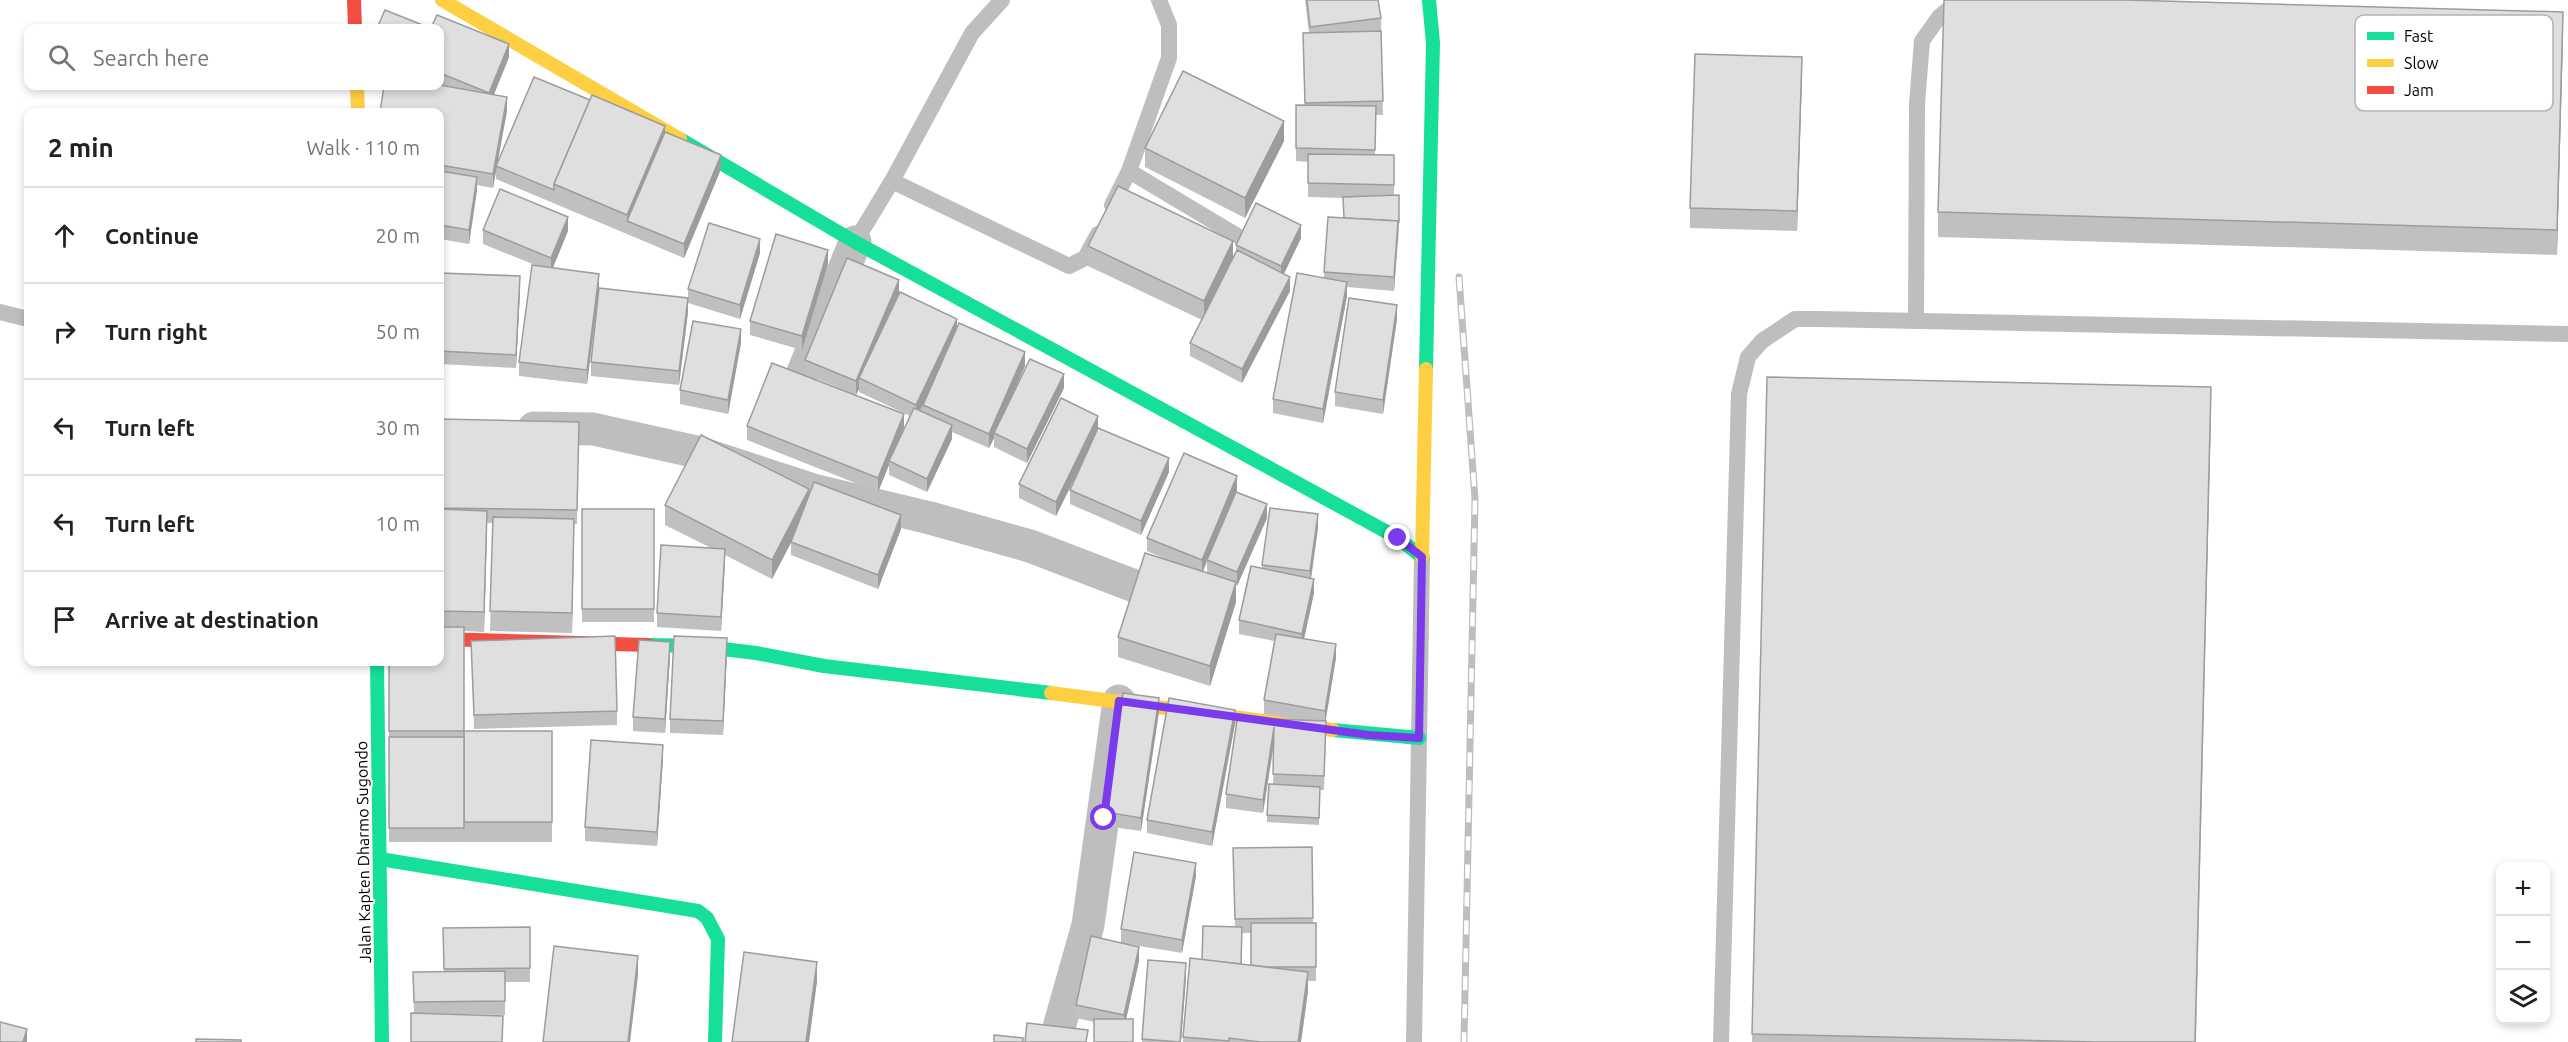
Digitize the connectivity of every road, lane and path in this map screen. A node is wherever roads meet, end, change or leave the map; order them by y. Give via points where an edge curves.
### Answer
1 (354, 0) edge
2 (442, 0) edge
3 (1002, 0) edge
4 (1159, 0) edge
5 (1429, 0) edge
6 (1960, 0) edge
7 (355, 24) edge
8 (357, 90) edge
9 (358, 108) edge
10 (1129, 171) junction
11 (892, 181) junction
12 (1241, 238) edge
13 (855, 242) junction
14 (0, 312) edge
15 (24, 318) edge
16 (1916, 321) junction
17 (2568, 334) edge
18 (798, 385) edge
19 (498, 428) edge
20 (1422, 557) junction
21 (1137, 587) edge
22 (444, 639) edge
23 (377, 666) edge
24 (1119, 701) junction
25 (1419, 738) junction
26 (380, 859) junction
27 (1056, 1038) edge
28 (382, 1042) edge
29 (715, 1042) edge
30 (1414, 1042) edge
31 (1721, 1042) edge

1 - 7 street
2 - 13 street
3 - 11 lane via 972,33
4 - 10 lane via 1169,25 1169,58
5 - 20 street via 1433,43
6 - 16 lane via 1939,17 1922,41 1917,104
8 - 9 street
10 - 11 lane via 1085,258 1069,266
10 - 12 lane
11 - 13 lane
13 - 18 street
13 - 20 street via 1398,538
14 - 15 lane
16 - 17 lane
16 - 31 lane via 1795,319 1762,340 1748,357 1739,394
19 - 21 street via 593,429 697,452 813,490 1030,546
20 - 25 lane
22 - 24 street via 698,646 824,666
23 - 26 street, Jalan Kapten Dharmo Sugondo
24 - 25 street via 1369,735
24 - 27 street via 1088,925
25 - 30 lane
26 - 28 street, Jalan Kapten Dharmo Sugondo
26 - 29 street via 698,911 707,918 718,939

